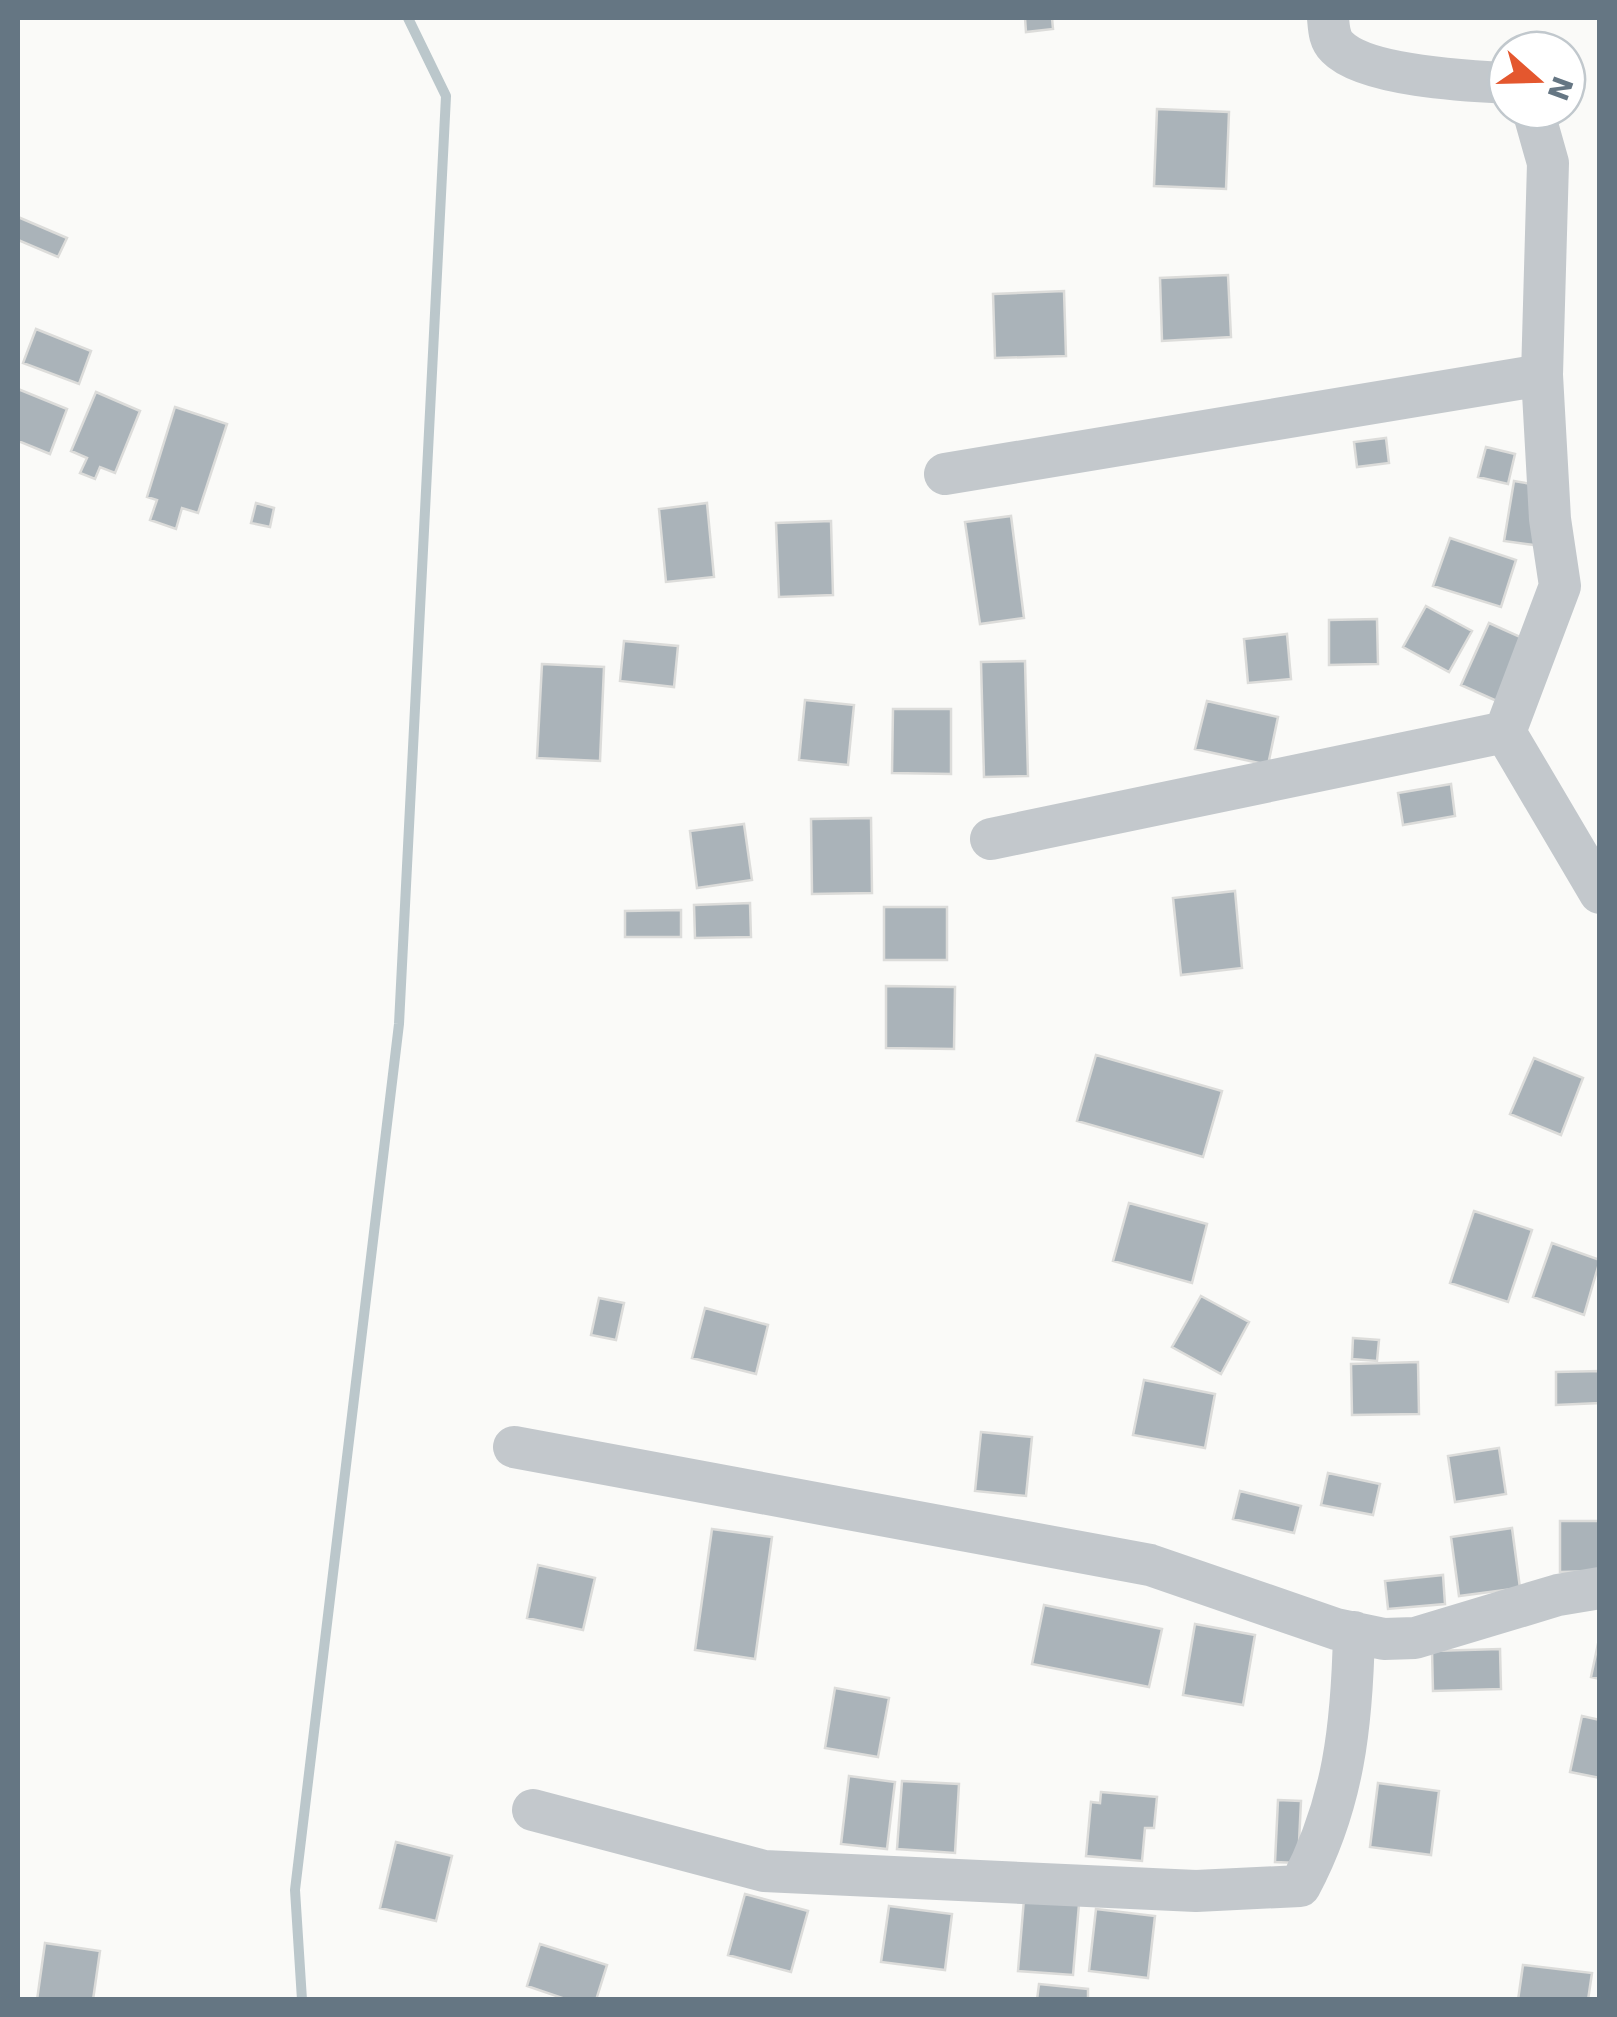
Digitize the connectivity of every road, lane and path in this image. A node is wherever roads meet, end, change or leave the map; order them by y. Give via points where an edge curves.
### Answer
1 (1328, 18) edge
2 (1487, 83) edge
3 (1539, 130) edge
4 (1542, 375) junction
5 (945, 474) dead end
6 (1505, 732) junction
7 (991, 839) dead end
8 (1600, 893) edge
9 (514, 1447) dead end
10 (1600, 1588) edge
11 (1354, 1632) junction
12 (534, 1810) dead end

1 - 2 street via 1330,38 1346,54 1424,78
3 - 4 street via 1548,163
4 - 5 street
4 - 6 street via 1560,586
6 - 7 street
6 - 8 street
9 - 11 street via 1150,1565
10 - 11 street via 1415,1638
11 - 12 street via 1352,1721 1327,1834 1300,1886 1196,1891 764,1871

